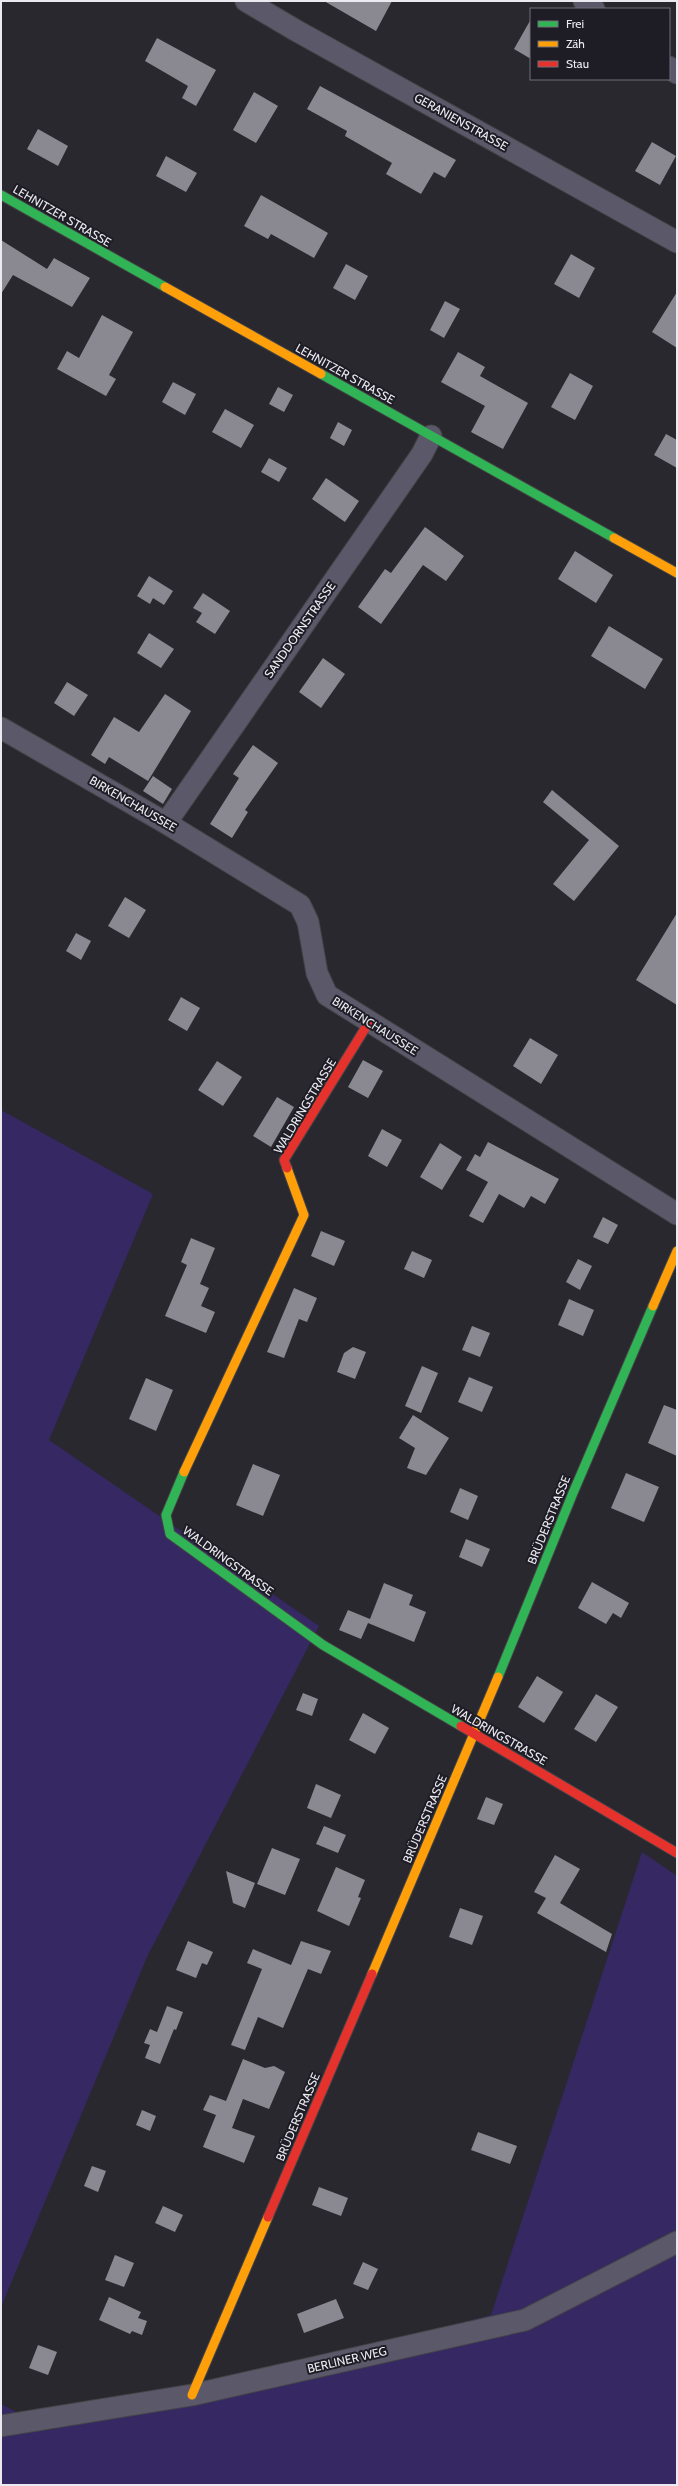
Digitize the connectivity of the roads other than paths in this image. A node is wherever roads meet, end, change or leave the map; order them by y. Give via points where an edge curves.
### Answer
1 (246, 1) edge
2 (584, 1) edge
3 (593, 8) edge
4 (1, 195) edge
5 (677, 242) edge
6 (431, 436) junction
7 (677, 573) edge
8 (1, 728) edge
9 (166, 823) junction
10 (369, 1022) junction
11 (677, 1214) edge
12 (677, 1251) edge
13 (474, 1735) junction
14 (677, 1853) edge
15 (677, 2242) edge
16 (192, 2395) junction
17 (1, 2426) edge

1 - 5 street, GERANIENSTRASSE via 297,32
2 - 3 street
4 - 6 street, LEHNITZER STRASSE
6 - 7 street, LEHNITZER STRASSE
6 - 9 street, SANDDORNSTRASSE via 422,454
8 - 9 street, BIRKENCHAUSSEE
9 - 10 street, BIRKENCHAUSSEE via 300,905 308,922 317,973 327,995
10 - 11 street, BIRKENCHAUSSEE
10 - 13 street, WALDRINGSTRASSE via 284,1160 304,1215 166,1515 170,1534 324,1645
12 - 13 street, BRÜDERSTRASSE via 573,1493
13 - 14 street, WALDRINGSTRASSE
13 - 16 street, BRÜDERSTRASSE
15 - 16 street, BERLINER WEG via 525,2320
16 - 17 street, BERLINER WEG

